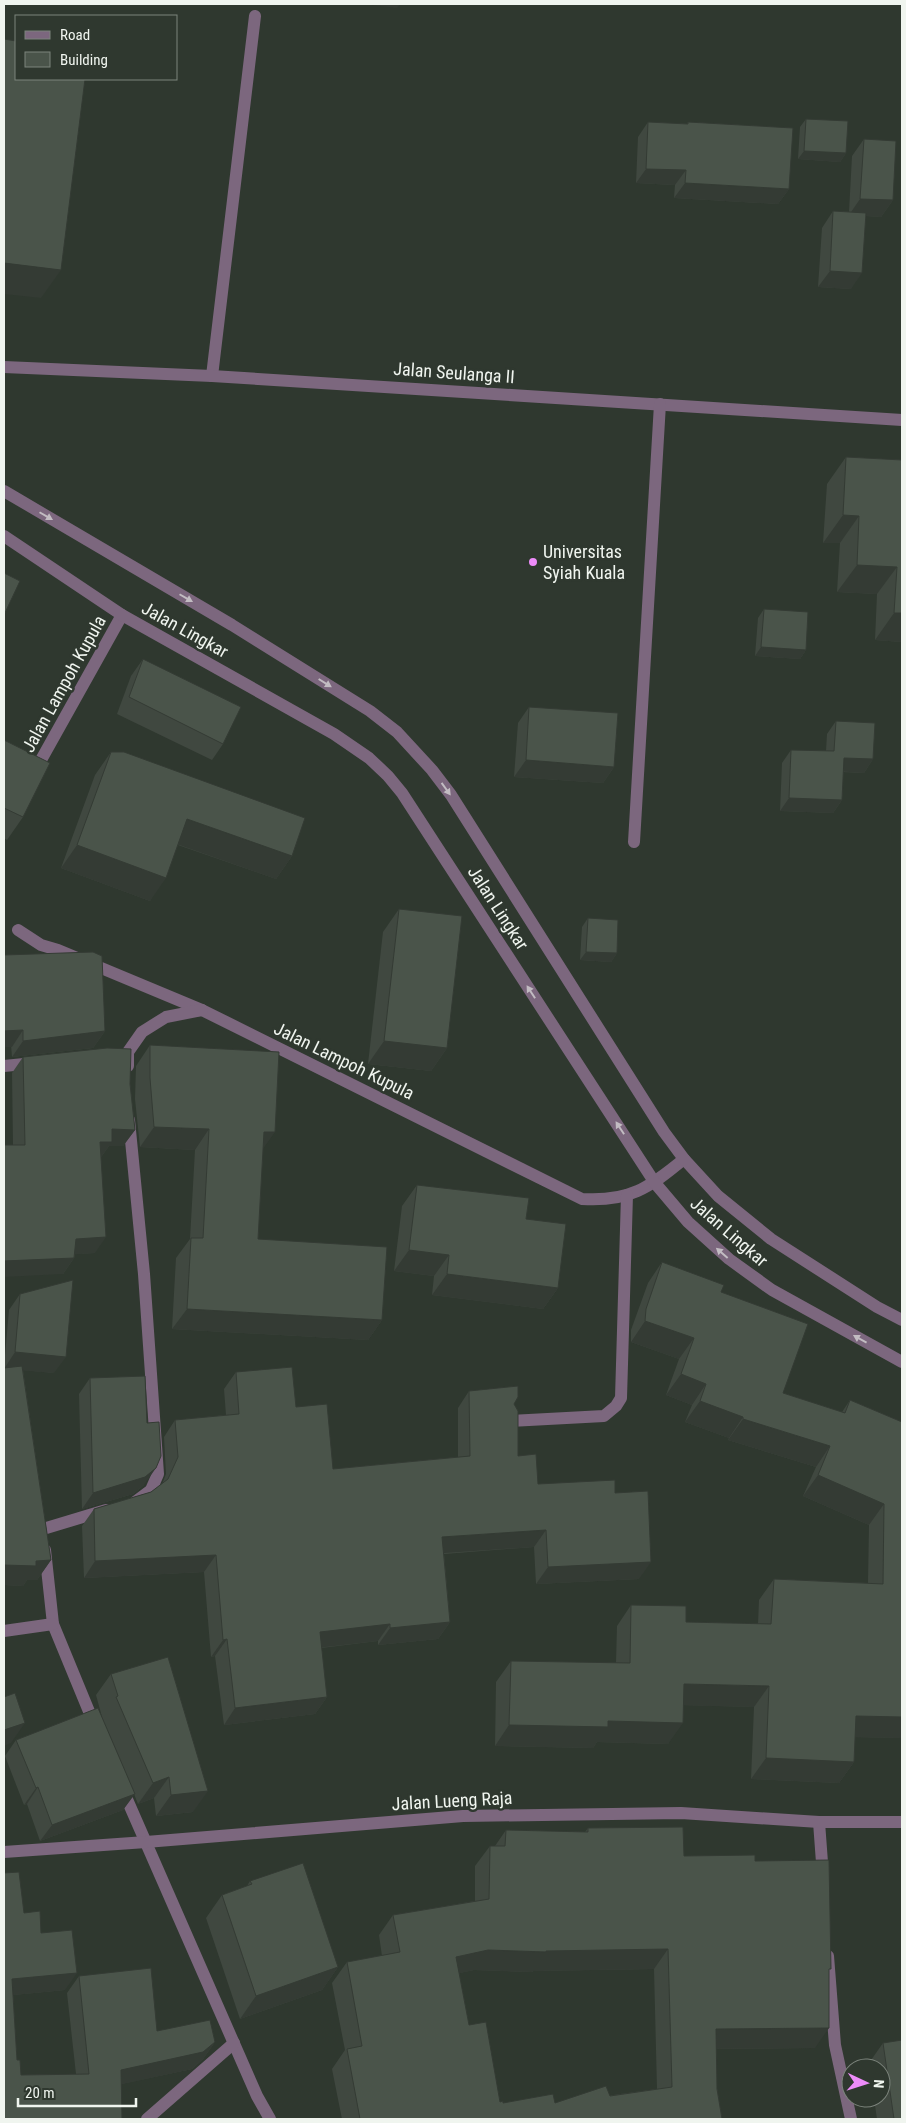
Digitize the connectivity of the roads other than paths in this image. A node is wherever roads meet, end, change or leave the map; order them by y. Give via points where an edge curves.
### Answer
1 (255, 16) dead end
2 (4, 367) edge
3 (212, 376) junction
4 (660, 404) junction
5 (902, 420) edge
6 (4, 491) edge
7 (4, 536) edge
8 (122, 615) junction
9 (36, 769) edge
10 (634, 842) dead end
11 (18, 930) dead end
12 (202, 1010) junction
13 (42, 1062) edge
14 (4, 1066) edge
15 (128, 1080) edge
16 (128, 1109) edge
17 (684, 1159) junction
18 (655, 1183) junction
19 (627, 1195) junction
20 (902, 1320) edge
21 (902, 1362) edge
22 (510, 1421) edge
23 (53, 1624) junction
24 (4, 1632) edge
25 (101, 1740) edge
26 (116, 1774) edge
27 (819, 1822) junction
28 (902, 1822) edge
29 (146, 1842) junction
30 (4, 1852) edge
31 (824, 1890) edge
32 (828, 1948) edge
33 (234, 2043) junction
34 (147, 2119) edge
35 (270, 2119) edge
36 (851, 2119) edge

1 - 3 street
2 - 3 street, Jalan Seulanga II
3 - 4 street, Jalan Seulanga II
4 - 5 street, Jalan Seulanga II
4 - 10 street
6 -> 17 street via 232,625 370,711 397,732 450,795
7 - 8 street, Jalan Lingkar
8 - 9 street, Jalan Lampoh Kupula
18 -> 8 street, Jalan Lingkar via 440,849 388,776 369,758 334,734
11 - 12 street, Jalan Lampoh Kupula via 41,945
12 - 15 street via 166,1017 142,1032 123,1052
12 - 19 street, Jalan Lampoh Kupula via 582,1199 604,1200
13 - 14 street
16 - 23 street via 158,1474 151,1490 137,1502 42,1524
17 - 18 street, Jalan Lampoh Kupula
17 - 20 street via 718,1196 771,1239
18 - 19 street, Jalan Lampoh Kupula
21 -> 18 street, Jalan Lingkar via 772,1290 688,1222
19 - 22 street via 621,1398 604,1416
23 - 24 street
23 - 25 street
26 - 29 street
27 - 28 street, Jalan Lueng Raja
27 - 29 street, Jalan Lueng Raja via 681,1813 463,1816
27 - 31 street
29 - 30 street, Jalan Lueng Raja
29 - 33 street
32 - 36 street via 835,2045
33 - 34 street
33 - 35 street

